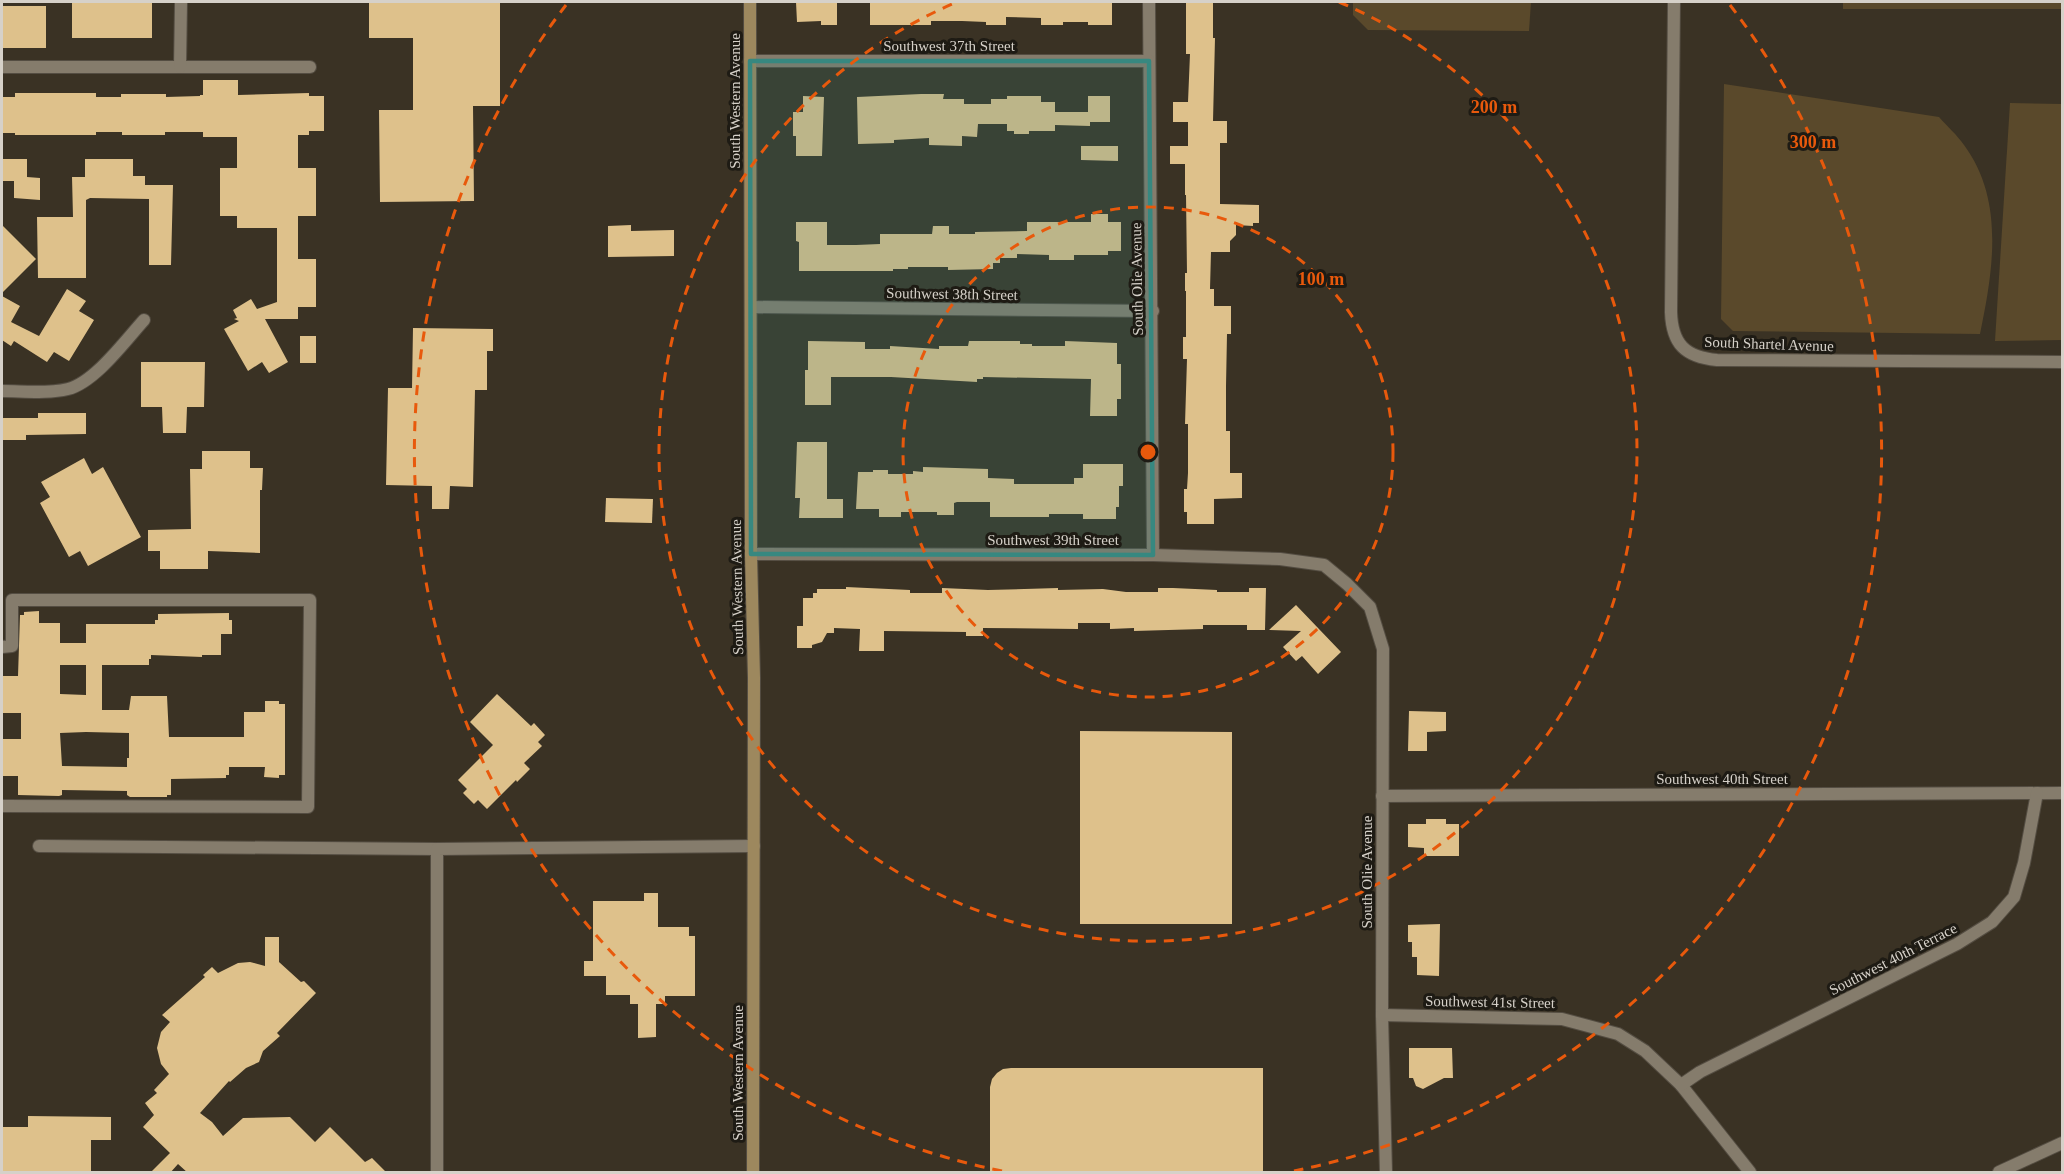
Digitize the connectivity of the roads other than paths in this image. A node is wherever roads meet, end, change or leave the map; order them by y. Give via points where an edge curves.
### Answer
1 (182, 2) edge
2 (750, 2) edge
3 (1149, 2) edge
4 (1674, 2) edge
5 (1149, 61) junction
6 (750, 62) junction
7 (2, 67) edge
8 (180, 67) junction
9 (310, 67) dead end
10 (751, 307) junction
11 (1153, 311) junction
12 (144, 320) dead end
13 (2062, 362) edge
14 (2, 391) edge
15 (751, 554) junction
16 (1153, 555) junction
17 (1347, 584) joint
18 (2, 646) edge
19 (2037, 793) junction
20 (2062, 793) edge
21 (1382, 796) junction
22 (2, 806) edge
23 (39, 846) dead end
24 (754, 846) junction
25 (437, 849) junction
26 (1382, 1015) junction
27 (1681, 1085) junction
28 (2062, 1143) edge
29 (437, 1173) edge
30 (753, 1173) edge
31 (1386, 1173) edge
32 (1750, 1173) edge
33 (1999, 1173) edge

1 - 8 street
2 - 6 main road, South Western Avenue
3 - 5 street, South Olie Avenue
4 - 13 street, South Shartel Avenue via 1671,312 1680,345 1695,356 1717,360
5 - 6 street, Southwest 37th Street
5 - 11 street, South Olie Avenue
6 - 10 main road, South Western Avenue
7 - 8 street
8 - 9 street
10 - 11 street, Southwest 38th Street
10 - 15 main road, South Western Avenue
11 - 16 street, South Olie Avenue
12 - 14 street via 92,376 76,386 56,391
15 - 16 street, Southwest 39th Street
15 - 24 main road, South Western Avenue
16 - 17 street, Southwest 39th Street via 1280,559 1324,565
17 - 21 street, South Olie Avenue via 1370,606 1383,649
18 - 22 street via 12,646 12,600 310,600 308,807
19 - 20 street, Southwest 40th Street
19 - 21 street, Southwest 40th Street
19 - 27 street, Southwest 40th Terrace via 2014,897 1992,921 1957,944
21 - 26 street, South Olie Avenue
23 - 25 street
24 - 25 street
24 - 30 main road, South Western Avenue
25 - 29 street
26 - 27 street, Southwest 41st Street via 1562,1019 1618,1034 1645,1051
26 - 31 street, South Olie Avenue
27 - 32 street, Southwest 41st Street
28 - 33 street

